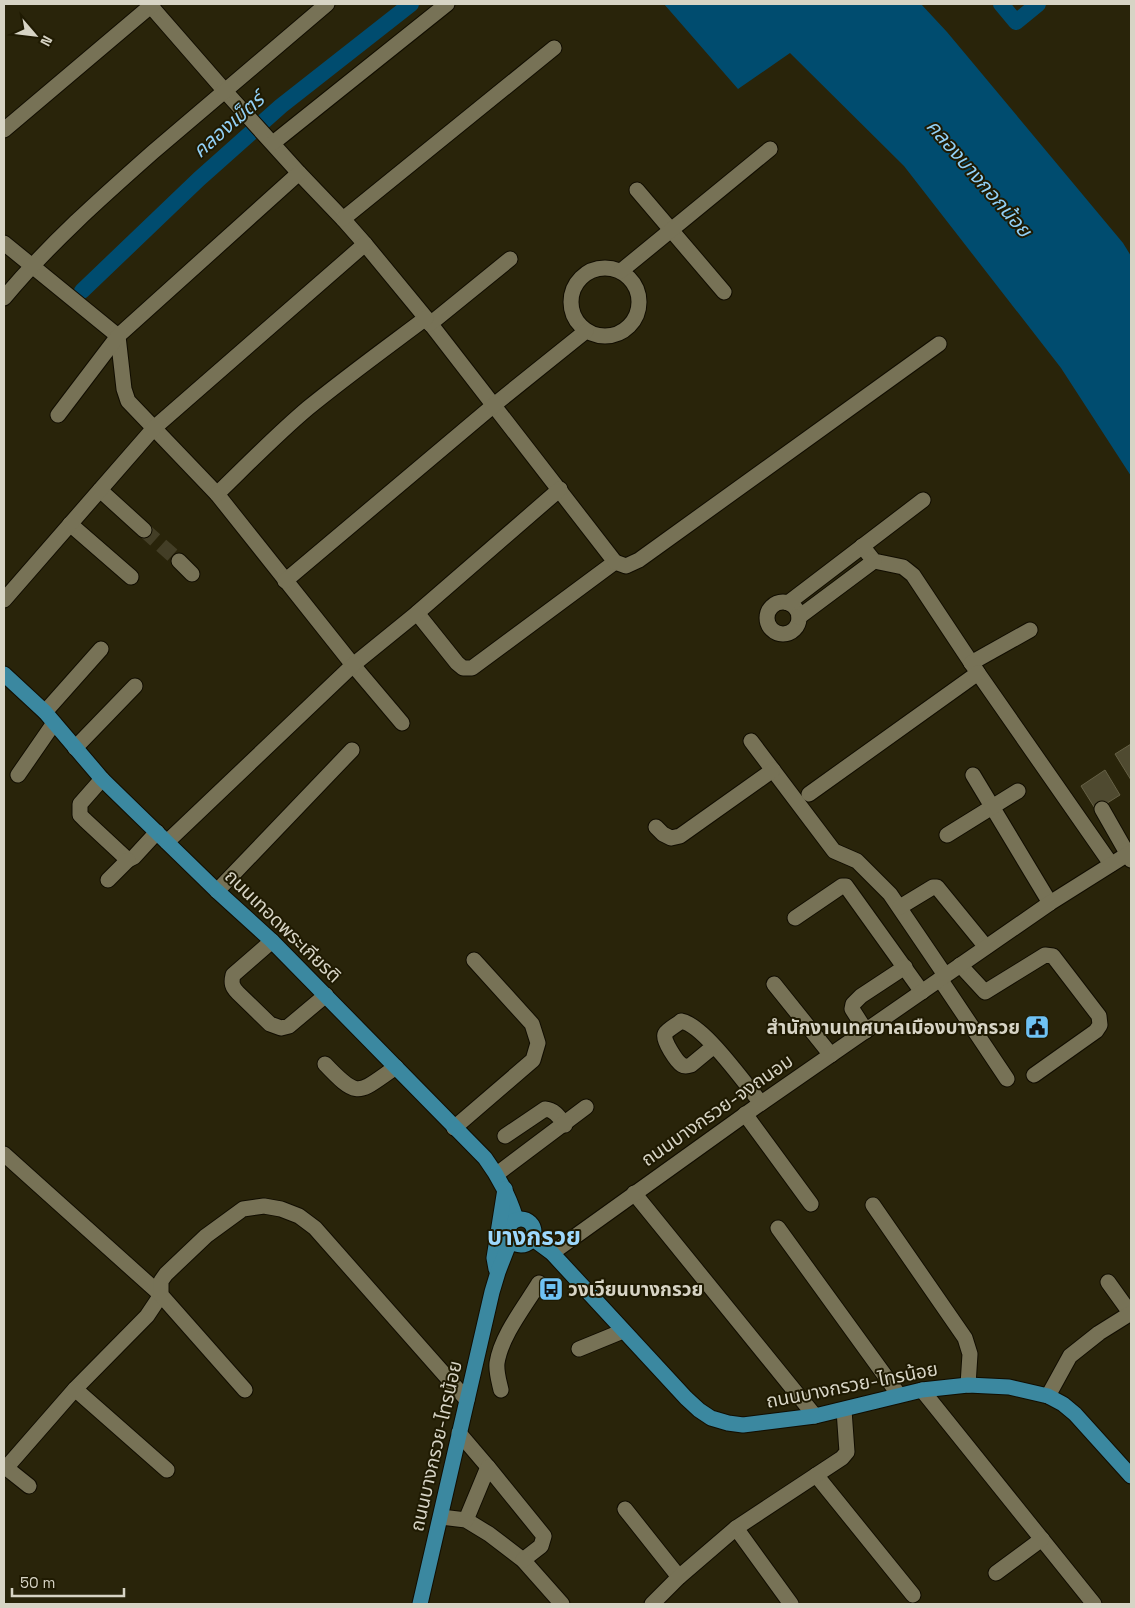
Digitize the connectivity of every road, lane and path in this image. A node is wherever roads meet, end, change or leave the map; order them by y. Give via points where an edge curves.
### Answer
1 (151, 4) edge
2 (327, 4) edge
3 (447, 4) edge
4 (554, 48) dead end
5 (224, 90) junction
6 (4, 130) edge
7 (273, 144) junction
8 (770, 149) dead end
9 (299, 173) junction
10 (637, 190) dead end
11 (343, 219) junction
12 (673, 230) junction
13 (4, 243) edge
14 (364, 244) junction
15 (510, 259) dead end
16 (30, 266) junction
17 (621, 271) junction
18 (724, 292) dead end
19 (4, 298) edge
20 (428, 321) junction
21 (586, 331) junction
22 (118, 336) junction
23 (939, 344) dead end
24 (494, 405) junction
25 (58, 415) dead end
26 (154, 428) junction
27 (560, 489) junction
28 (100, 490) junction
29 (217, 494) junction
30 (923, 500) dead end
31 (70, 524) junction
32 (144, 530) tunnel mouth
33 (862, 546) junction
34 (179, 561) tunnel mouth
35 (874, 561) junction
36 (615, 562) junction
37 (192, 574) dead end
38 (131, 577) dead end
39 (285, 581) junction
40 (4, 600) edge
41 (788, 603) junction
42 (417, 613) junction
43 (799, 617) junction
44 (1030, 630) dead end
45 (101, 649) dead end
46 (353, 665) junction
47 (975, 668) junction
48 (4, 674) edge
49 (134, 686) dead end
50 (49, 718) junction
51 (402, 723) dead end
52 (751, 741) dead end
53 (75, 748) junction
54 (352, 750) dead end
55 (773, 770) junction
56 (18, 775) dead end
57 (974, 775) dead end
58 (102, 779) junction
59 (1018, 791) dead end
60 (809, 794) dead end
61 (992, 806) junction
62 (1102, 809) dead end
63 (656, 827) dead end
64 (948, 835) dead end
65 (162, 837) junction
66 (1130, 855) edge
67 (128, 860) junction
68 (1111, 864) junction
69 (108, 880) dead end
70 (217, 891) junction
71 (1050, 903) junction
72 (900, 907) junction
73 (795, 918) dead end
74 (272, 941) junction
75 (986, 947) junction
76 (474, 960) dead end
77 (960, 965) junction
78 (905, 967) junction
79 (943, 977) junction
80 (774, 984) dead end
81 (922, 992) junction
82 (326, 995) junction
83 (866, 1031) junction
84 (714, 1046) dead end
85 (830, 1055) junction
86 (325, 1064) dead end
87 (396, 1067) junction
88 (1034, 1075) dead end
89 (1007, 1079) dead end
90 (761, 1103) junction
91 (586, 1107) dead end
92 (745, 1114) junction
93 (565, 1125) junction
94 (454, 1128) junction
95 (505, 1136) dead end
96 (4, 1154) edge
97 (497, 1174) junction
98 (505, 1189) junction
99 (634, 1194) junction
100 (811, 1204) dead end
101 (873, 1205) dead end
102 (516, 1219) junction
103 (778, 1228) dead end
104 (533, 1239) junction
105 (510, 1241) junction
106 (552, 1252) junction
107 (497, 1276) junction
108 (1108, 1282) dead end
109 (539, 1283) dead end
110 (161, 1295) junction
111 (1131, 1313) edge
112 (623, 1331) junction
113 (579, 1349) dead end
114 (477, 1359) junction
115 (497, 1362) junction
116 (968, 1385) junction
117 (75, 1389) junction
118 (245, 1390) dead end
119 (501, 1390) dead end
120 (922, 1390) junction
121 (899, 1395) junction
122 (1048, 1396) junction
123 (467, 1400) junction
124 (844, 1410) junction
125 (815, 1416) junction
126 (459, 1433) junction
127 (5, 1467) edge
128 (488, 1467) junction
129 (167, 1470) dead end
130 (816, 1474) junction
131 (1131, 1476) edge
132 (29, 1486) dead end
133 (625, 1509) dead end
134 (440, 1516) junction
135 (466, 1520) junction
136 (736, 1528) junction
137 (1042, 1540) junction
138 (523, 1560) junction
139 (996, 1573) dead end
140 (679, 1577) junction
141 (913, 1595) dead end
142 (420, 1604) edge
143 (562, 1604) edge
144 (652, 1604) edge
145 (792, 1604) edge
146 (1094, 1604) edge

1 - 5 street
1 - 6 street
2 - 5 street
3 - 7 street
4 - 11 street
5 - 7 street
5 - 16 street
7 - 9 street
8 - 12 street
9 - 11 street
9 - 22 street
10 - 12 street
11 - 14 street
12 - 17 street
12 - 18 street
13 - 16 street
14 - 20 street
14 - 26 street
15 - 20 street
16 - 19 street
16 - 22 street
17 - 21 street via 600,267 582,276 571,294 573,315
17 - 21 street via 634,284 640,301 635,319 621,332 604,336
20 - 24 street
20 - 29 street via 359,368 308,409
21 - 24 street
22 - 25 street
22 - 26 street via 128,401
23 - 36 street via 639,560 626,566
24 - 27 street
24 - 39 street
26 - 28 street
26 - 29 street
27 - 36 street
27 - 42 street
28 - 31 street
28 - 32 street
29 - 39 street
30 - 33 street
31 - 38 street
31 - 40 street
33 - 35 street
33 - 41 street
34 - 37 street
35 - 43 street
35 - 47 street via 903,567 913,575
36 - 42 street via 472,668 463,668
39 - 46 street
41 - 43 street via 796,608
41 - 43 street via 779,602 771,606 767,623 773,631 781,634 790,632 797,626
42 - 46 street
44 - 47 street
45 - 50 street
46 - 51 street
46 - 65 street
47 - 60 street
47 - 68 street
48 - 50 main road, ถนนเทอดพระเกียรติ
49 - 53 street
50 - 53 main road, ถนนเทอดพระเกียรติ
50 - 56 street
52 - 55 street
53 - 58 main road, ถนนเทอดพระเกียรติ
54 - 70 street
55 - 63 street via 680,836 671,838
55 - 72 street via 834,851 857,861
57 - 61 street
58 - 65 main road, ถนนเทอดพระเกียรติ
58 - 67 street via 80,804 80,815
59 - 61 street
61 - 64 street
61 - 71 street
62 - 66 street
65 - 67 street
65 - 70 main road, ถนนเทอดพระเกียรติ
66 - 68 street, ถนนบางกรวย-จงถนอม
67 - 69 street
68 - 71 street, ถนนบางกรวย-จงถนอม
70 - 74 main road, ถนนเทอดพระเกียรติ
71 - 75 street, ถนนบางกรวย-จงถนอม
72 - 75 street via 938,887
72 - 79 street
73 - 78 street via 846,886
74 - 82 main road, ถนนเทอดพระเกียรติ
74 - 82 street via 233,975 233,988 238,993 270,1024 281,1028 289,1026
75 - 77 street, ถนนบางกรวย-จงถนอม
76 - 94 street via 532,1024 538,1043 533,1060
77 - 79 street, ถนนบางกรวย-จงถนอม
77 - 88 street via 985,992 1045,955 1053,956 1100,1016 1096,1031
78 - 81 street
78 - 83 street via 853,1004 852,1009
79 - 81 street, ถนนบางกรวย-จงถนอม
79 - 89 street
80 - 85 street
81 - 83 street, ถนนบางกรวย-จงถนอม
82 - 87 main road, ถนนเทอดพระเกียรติ
83 - 85 street, ถนนบางกรวย-จงถนอม
84 - 90 street
85 - 90 street, ถนนบางกรวย-จงถนอม
86 - 87 street via 344,1084 360,1090
87 - 94 main road, ถนนเทอดพระเกียรติ
90 - 92 street, ถนนบางกรวย-จงถนอม
91 - 93 street
92 - 99 street, ถนนบางกรวย-จงถนอม
92 - 100 street
93 - 95 street via 556,1113 545,1109
93 - 97 street
94 - 97 main road, ถนนเทอดพระเกียรติ
96 - 110 street
97 - 98 main road, ถนนเทอดพระเกียรติ
98 - 102 main road, ถนนเทอดพระเกียรติ
98 - 107 main road via 494,1258
99 - 106 street, ถนนบางกรวย-จงถนอม
99 - 125 street
101 - 116 street via 965,1338 970,1354
102 - 104 main road via 527,1220 531,1224
102 - 105 main road via 509,1226
103 - 121 street
104 - 105 main road via 520,1246
104 - 106 main road, ถนนบางกรวย-ไทรน้อย
105 - 107 main road, ถนนบางกรวย-ไทรน้อย
106 - 107 main road via 529,1252 516,1257
106 - 112 main road, ถนนบางกรวย-ไทรน้อย
107 - 114 main road, ถนนบางกรวย-ไทรน้อย
108 - 111 street
109 - 115 street via 511,1328
110 - 117 street via 147,1316
110 - 118 street
110 - 123 street via 166,1274 206,1236 243,1209 281,1208 315,1228
111 - 122 street via 1070,1356
112 - 113 street
112 - 125 main road, ถนนบางกรวย-ไทรน้อย via 686,1398 711,1418 743,1425
114 - 115 street
114 - 123 main road, ถนนบางกรวย-ไทรน้อย
115 - 119 street
116 - 120 main road, ถนนบางกรวย-ไทรน้อย
116 - 122 main road, ถนนบางกรวย-ไทรน้อย via 1009,1387
117 - 127 street
117 - 129 street
120 - 121 main road, ถนนบางกรวย-ไทรน้อย
120 - 137 street
121 - 124 main road, ถนนบางกรวย-ไทรน้อย
122 - 131 main road, ถนนบางกรวย-ไทรน้อย via 1075,1414
123 - 126 main road, ถนนบางกรวย-ไทรน้อย
124 - 125 main road, ถนนบางกรวย-ไทรน้อย
124 - 130 street via 847,1452
126 - 128 street
126 - 134 main road, ถนนบางกรวย-ไทรน้อย
127 - 132 street
128 - 135 street
128 - 138 street via 544,1536 541,1546
130 - 136 street
130 - 141 street
133 - 140 street
134 - 135 street
134 - 142 main road, ถนนบางกรวย-ไทรน้อย
135 - 138 street
136 - 140 street
136 - 145 street
137 - 139 street
137 - 146 street
138 - 143 street
140 - 144 street

